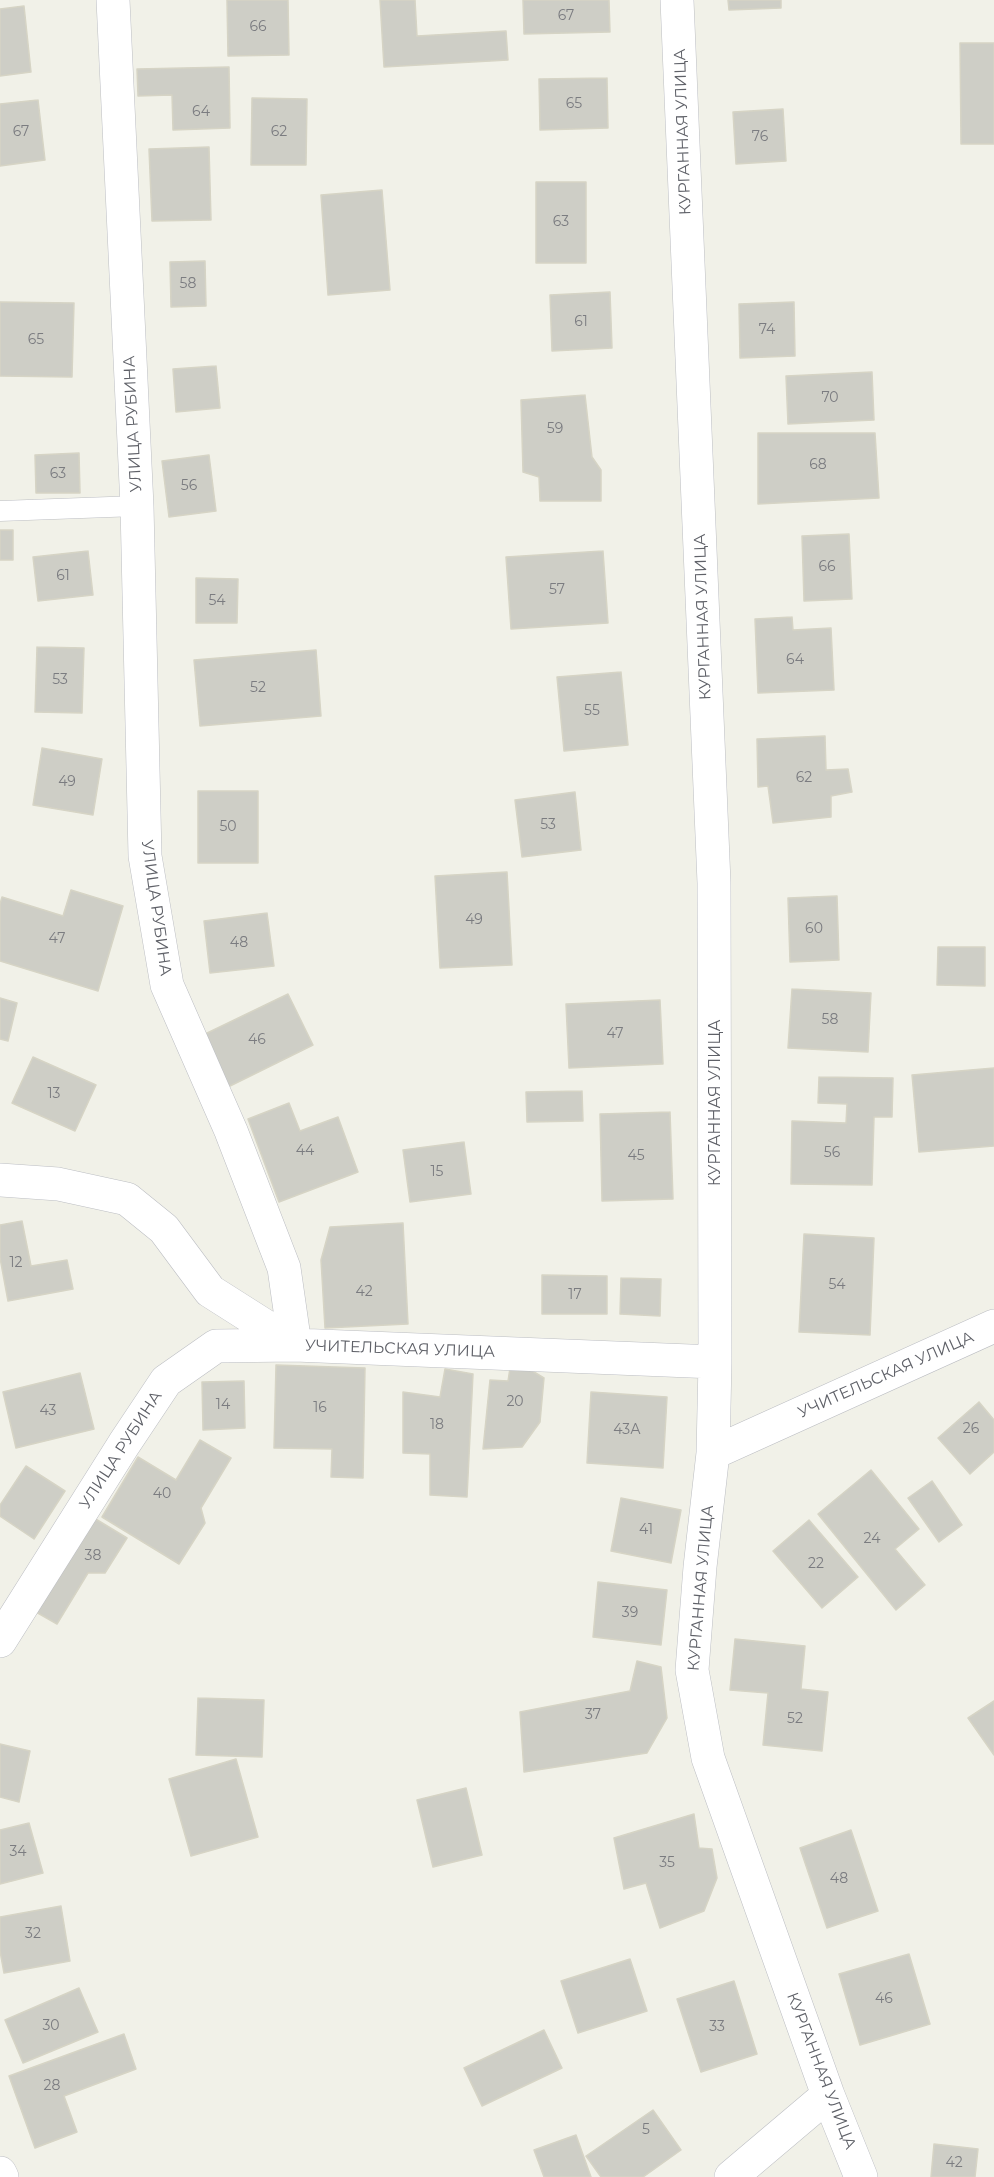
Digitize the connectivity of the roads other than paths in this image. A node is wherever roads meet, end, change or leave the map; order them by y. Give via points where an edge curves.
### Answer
1 (113, 0) edge
2 (677, 0) edge
3 (136, 506) junction
4 (0, 511) edge
5 (0, 1180) edge
6 (994, 1326) edge
7 (295, 1345) junction
8 (715, 1362) junction
9 (713, 1453) junction
10 (0, 1641) edge
11 (828, 2095) junction
12 (731, 2177) edge
13 (861, 2177) edge

1 - 3 street, УЛИЦА РУБИНА
2 - 8 street, КУРГАННАЯ УЛИЦА via 714,883
3 - 4 lane
3 - 7 street, УЛИЦА РУБИНА via 145,856 166,985 231,1131 284,1268
5 - 7 street, УЧИТЕЛЬСКАЯ УЛИЦА via 58,1184 127,1200 164,1229 210,1291
6 - 9 street, УЧИТЕЛЬСКАЯ УЛИЦА
7 - 8 street, УЧИТЕЛЬСКАЯ УЛИЦА
7 - 10 street, УЛИЦА РУБИНА via 216,1346 166,1381
8 - 9 street, КУРГАННАЯ УЛИЦА
9 - 11 street, КУРГАННАЯ УЛИЦА via 692,1670 708,1758
11 - 12 street
11 - 13 street, КУРГАННАЯ УЛИЦА

